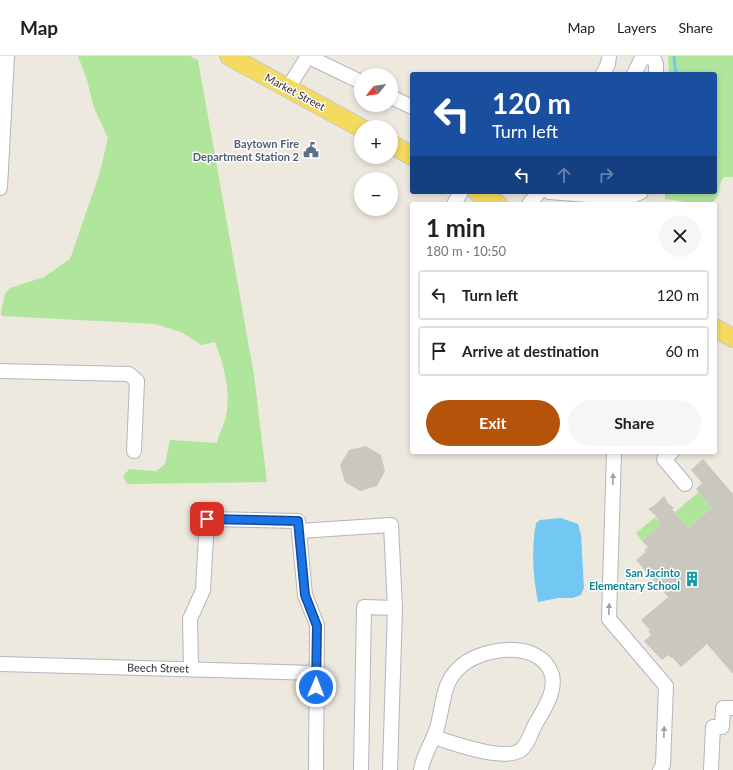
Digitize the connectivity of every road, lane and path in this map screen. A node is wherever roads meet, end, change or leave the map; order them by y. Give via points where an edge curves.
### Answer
1 (7, 56) edge
2 (229, 56) edge
3 (308, 56) edge
4 (609, 56) edge
5 (643, 56) edge
6 (604, 72) edge
7 (635, 72) edge
8 (656, 72) edge
9 (354, 79) edge
10 (288, 88) junction
11 (398, 100) edge
12 (410, 106) edge
13 (354, 124) edge
14 (398, 148) edge
15 (410, 155) edge
16 (0, 188) edge
17 (480, 194) edge
18 (537, 194) edge
19 (574, 194) edge
20 (636, 194) edge
21 (625, 198) edge
22 (494, 202) edge
23 (531, 202) edge
24 (717, 329) edge
25 (733, 338) edge
26 (0, 371) edge
27 (134, 451) dead end
28 (614, 454) edge
29 (670, 454) edge
30 (685, 484) dead end
31 (299, 531) junction
32 (395, 608) junction
33 (0, 664) edge
34 (191, 668) junction
35 (316, 673) junction
36 (733, 708) edge
37 (434, 738) junction
38 (316, 770) edge
39 (361, 770) edge
40 (390, 770) edge
41 (421, 770) edge
42 (660, 770) edge
43 (711, 770) edge

1 - 16 street
2 - 10 main road, Market Street
3 - 9 street
3 - 10 street
4 - 6 street
5 - 7 street
5 - 8 street via 654,59
10 - 13 main road, Market Street
11 - 12 street
14 - 15 main road
17 - 22 main road
18 - 23 street
19 - 21 street
20 - 21 street
24 - 25 main road
26 - 27 street via 129,374 137,381
42 -> 28 street via 663,765 666,686 609,618
29 - 30 street via 664,459
31 - 32 street via 391,525
31 - 34 street via 298,521 207,519 203,590 190,619
31 - 35 street via 305,595 317,626
32 - 39 street via 364,607
32 - 40 street
33 - 34 street, Beech Street
34 - 35 street, Beech Street
35 - 38 street
36 - 43 street via 723,708 722,727 713,727
37 - 37 street via 450,678 470,659 484,653 520,650 539,658 547,666 552,675 552,690 528,741 521,750 514,754 484,751
37 - 41 street

